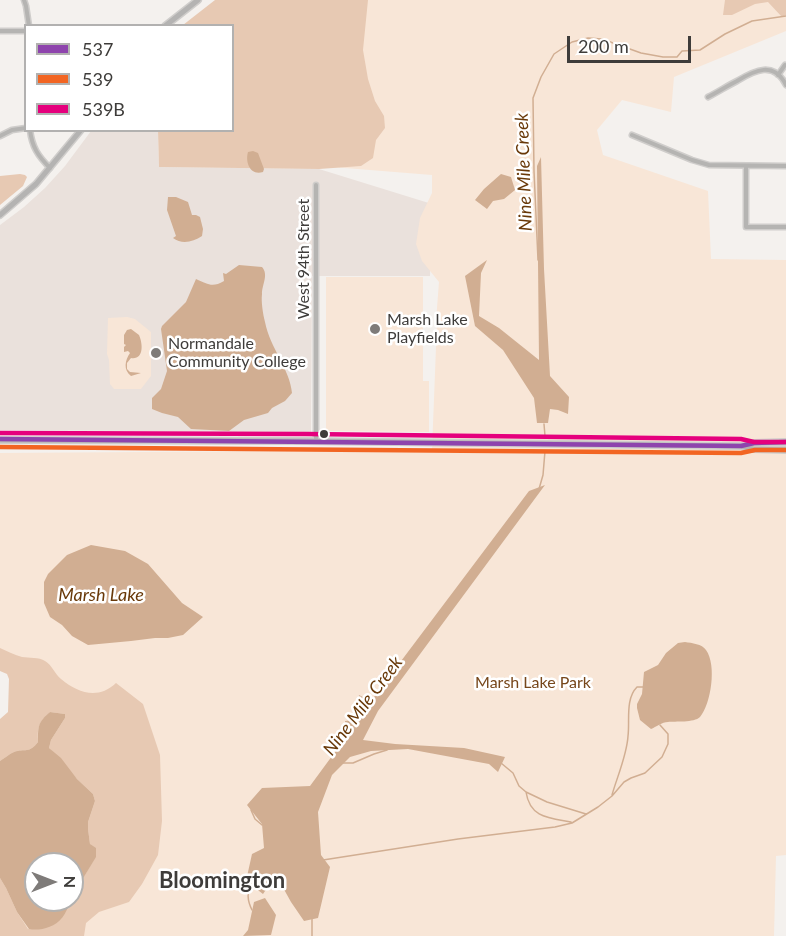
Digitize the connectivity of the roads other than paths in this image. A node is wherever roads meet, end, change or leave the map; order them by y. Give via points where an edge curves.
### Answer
1 (24, 0) edge
2 (198, 0) edge
3 (29, 24) edge
4 (168, 24) edge
5 (0, 31) edge
6 (24, 31) edge
7 (785, 65) edge
8 (778, 75) junction
9 (786, 86) edge
10 (708, 97) dead end
11 (24, 128) edge
12 (30, 132) edge
13 (79, 132) edge
14 (632, 135) dead end
15 (0, 136) edge
16 (746, 165) junction
17 (786, 166) edge
18 (51, 168) junction
19 (316, 185) dead end
20 (0, 216) edge
21 (786, 227) edge
22 (1, 439) edge
23 (316, 441) junction
24 (786, 442) edge
25 (741, 446) junction
26 (786, 450) edge

1 - 3 street
2 - 4 main road
5 - 6 street
7 - 8 street
8 - 9 street
8 - 10 street via 770,70 757,70
11 - 15 street
12 - 18 street via 34,148
13 - 18 main road
14 - 16 street via 700,163
16 - 17 street
16 - 21 street via 746,227
18 - 20 main road
19 - 23 street, West 94th Street
22 - 23 main road
23 - 25 main road
24 - 25 main road
25 - 26 main road

